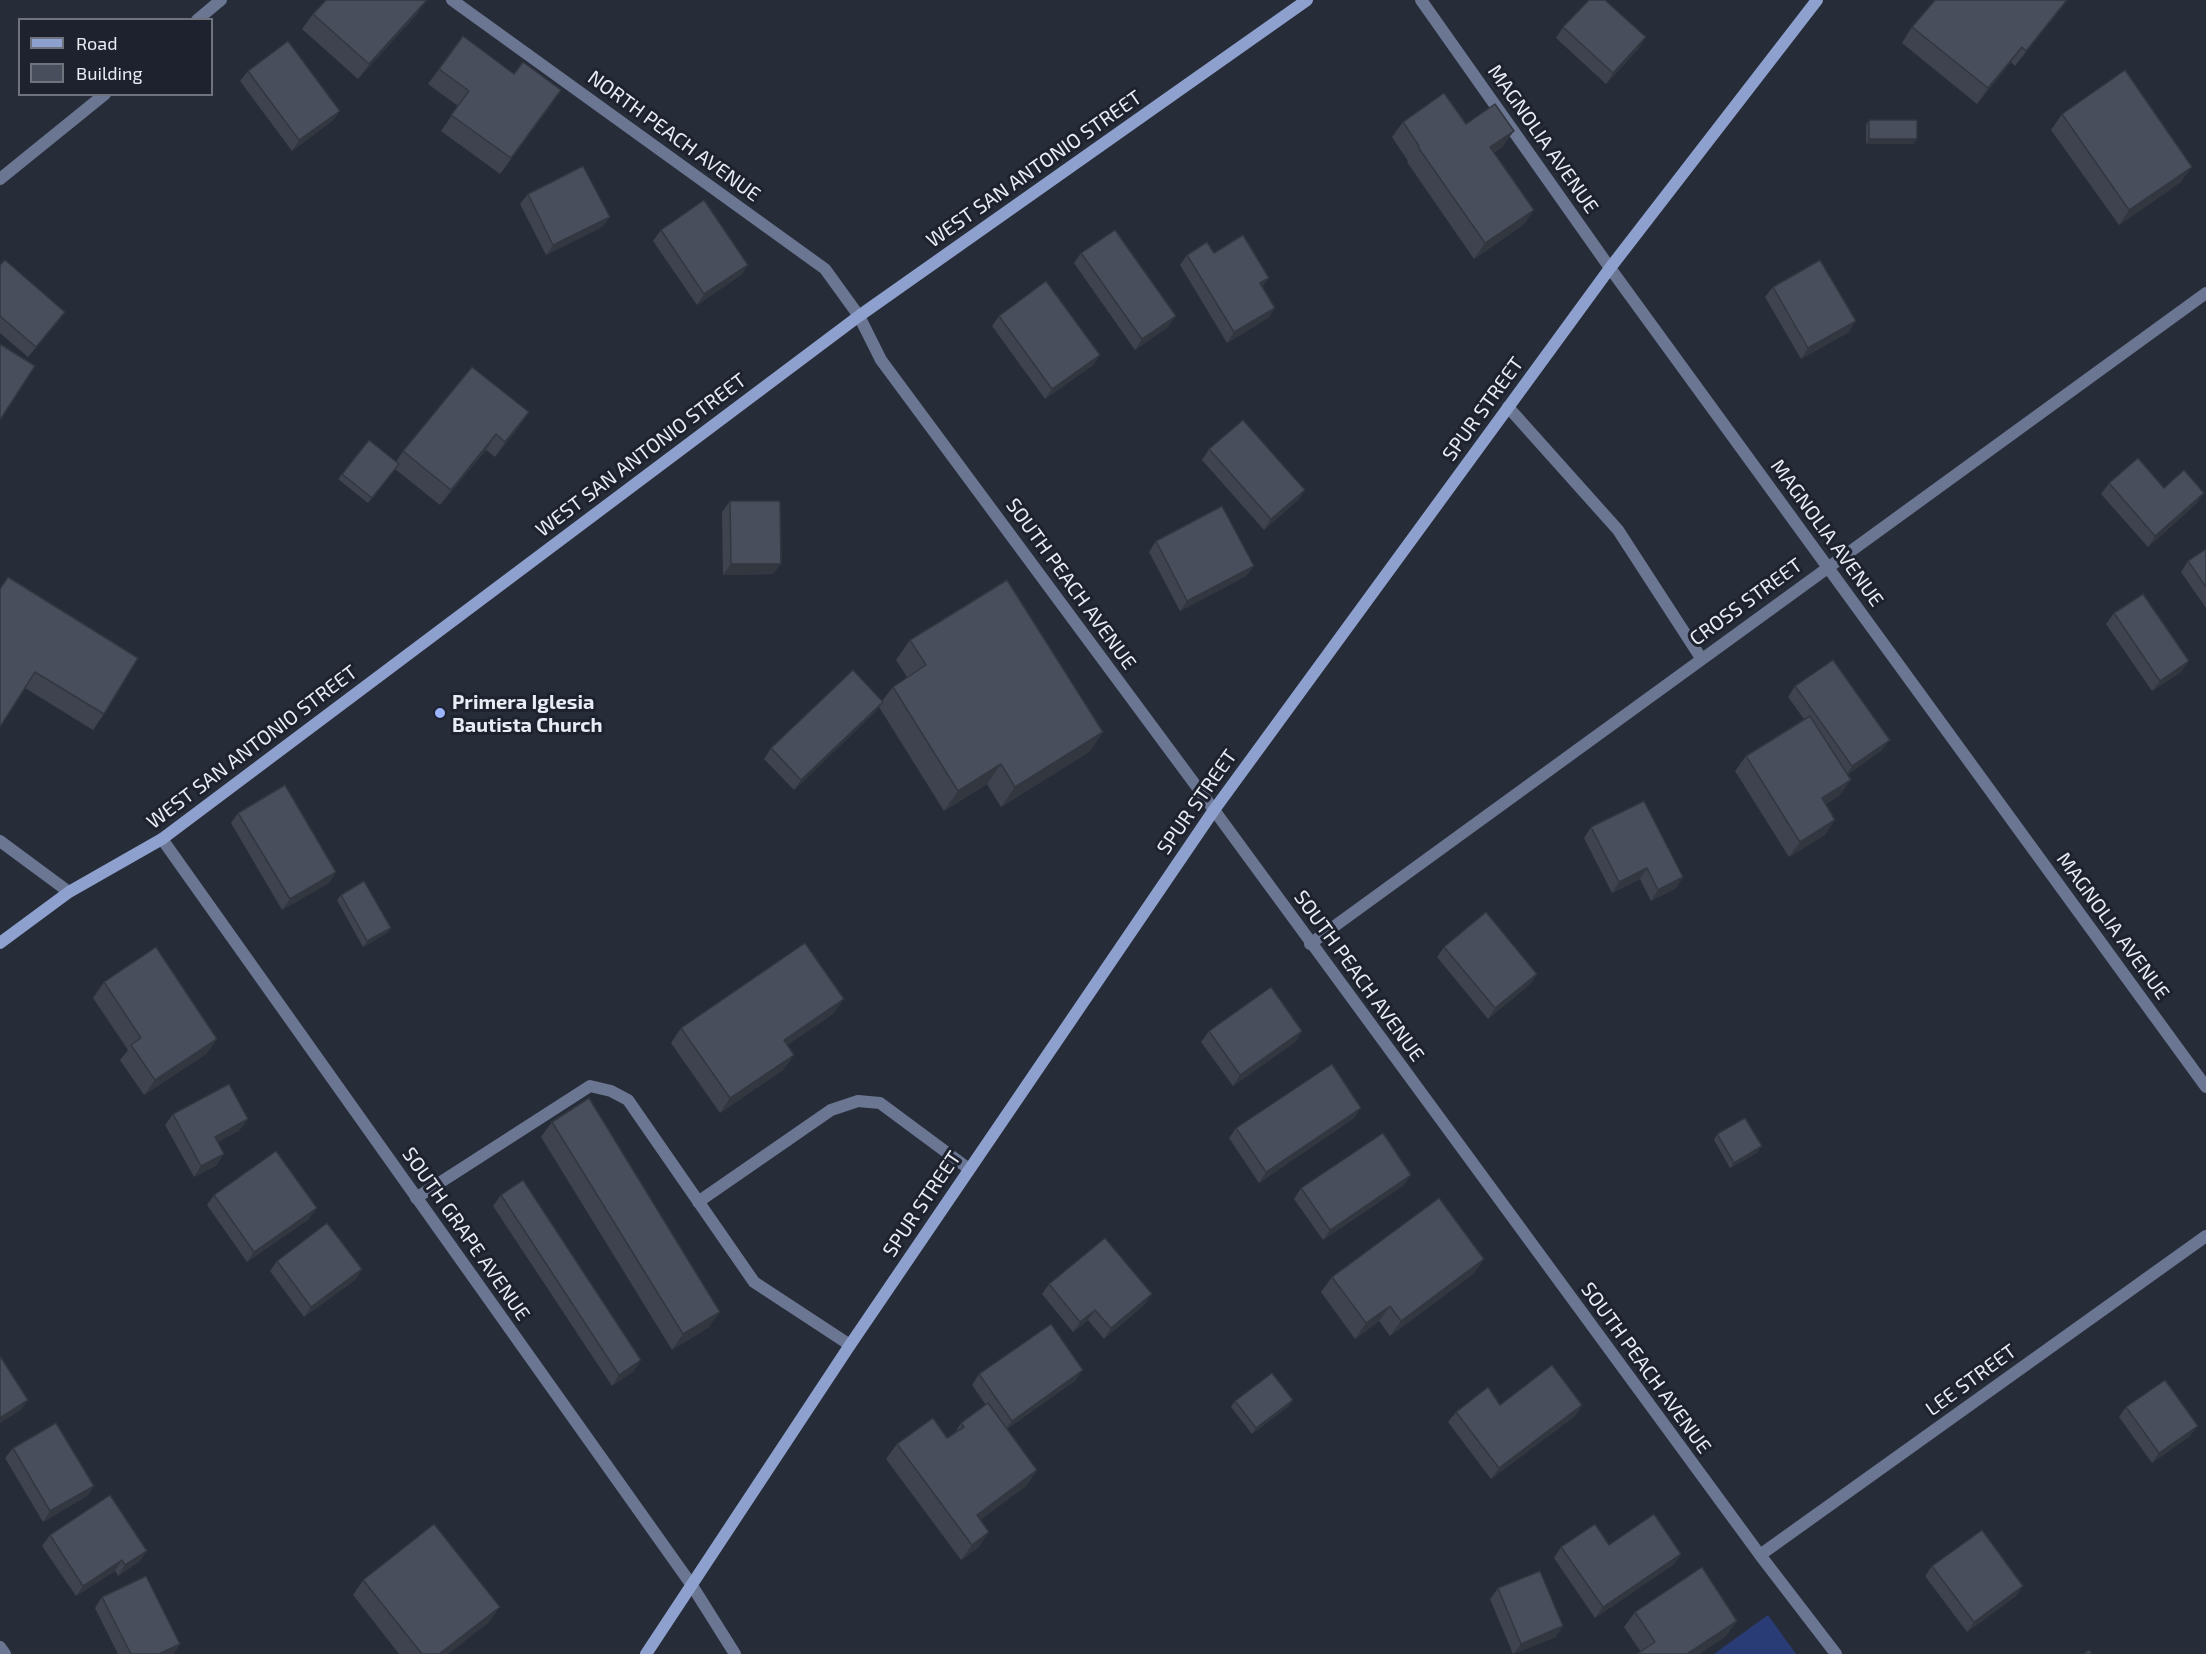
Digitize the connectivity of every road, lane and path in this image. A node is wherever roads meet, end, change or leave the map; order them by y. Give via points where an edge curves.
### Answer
1 (221, 0) edge
2 (452, 0) edge
3 (1307, 0) edge
4 (1420, 0) edge
5 (1817, 0) edge
6 (199, 18) edge
7 (103, 96) edge
8 (0, 179) edge
9 (1610, 268) junction
10 (2206, 293) edge
11 (859, 316) junction
12 (1508, 407) junction
13 (1827, 567) junction
14 (1701, 658) junction
15 (1214, 810) junction
16 (162, 840) junction
17 (0, 841) edge
18 (69, 892) junction
19 (0, 942) edge
20 (1310, 944) junction
21 (2206, 1087) edge
22 (969, 1169) junction
23 (416, 1198) junction
24 (698, 1202) junction
25 (2206, 1236) edge
26 (850, 1345) junction
27 (1760, 1555) junction
28 (691, 1584) junction
29 (0, 1647) edge
30 (5, 1654) edge
31 (646, 1654) edge
32 (735, 1654) edge
33 (1836, 1654) edge

1 - 6 street
2 - 11 street, NORTH PEACH AVENUE via 825,269
3 - 11 main road, WEST SAN ANTONIO STREET
4 - 9 street, MAGNOLIA AVENUE
5 - 9 main road, SPUR STREET
7 - 8 street
9 - 12 main road, SPUR STREET
9 - 13 street, MAGNOLIA AVENUE
10 - 13 street, CROSS STREET
11 - 15 street, SOUTH PEACH AVENUE via 880,360
11 - 16 main road, WEST SAN ANTONIO STREET
12 - 14 street via 1618,530
12 - 15 main road, SPUR STREET
13 - 14 street, CROSS STREET
13 - 21 street, MAGNOLIA AVENUE
14 - 20 street, CROSS STREET
15 - 20 street, SOUTH PEACH AVENUE
15 - 22 main road, SPUR STREET
16 - 18 main road, WEST SAN ANTONIO STREET
16 - 23 street, SOUTH GRAPE AVENUE
17 - 18 street
18 - 19 main road, WEST SAN ANTONIO STREET
20 - 27 street, SOUTH PEACH AVENUE
22 - 24 street via 880,1103 858,1101 831,1110
22 - 26 main road, SPUR STREET
23 - 24 street via 590,1086 627,1100
23 - 28 street, SOUTH GRAPE AVENUE
24 - 26 street via 754,1282
25 - 27 street, LEE STREET
26 - 28 main road, SPUR STREET
27 - 33 street, SOUTH PEACH AVENUE
28 - 31 main road, SPUR STREET
28 - 32 street, SOUTH GRAPE AVENUE
29 - 30 street

